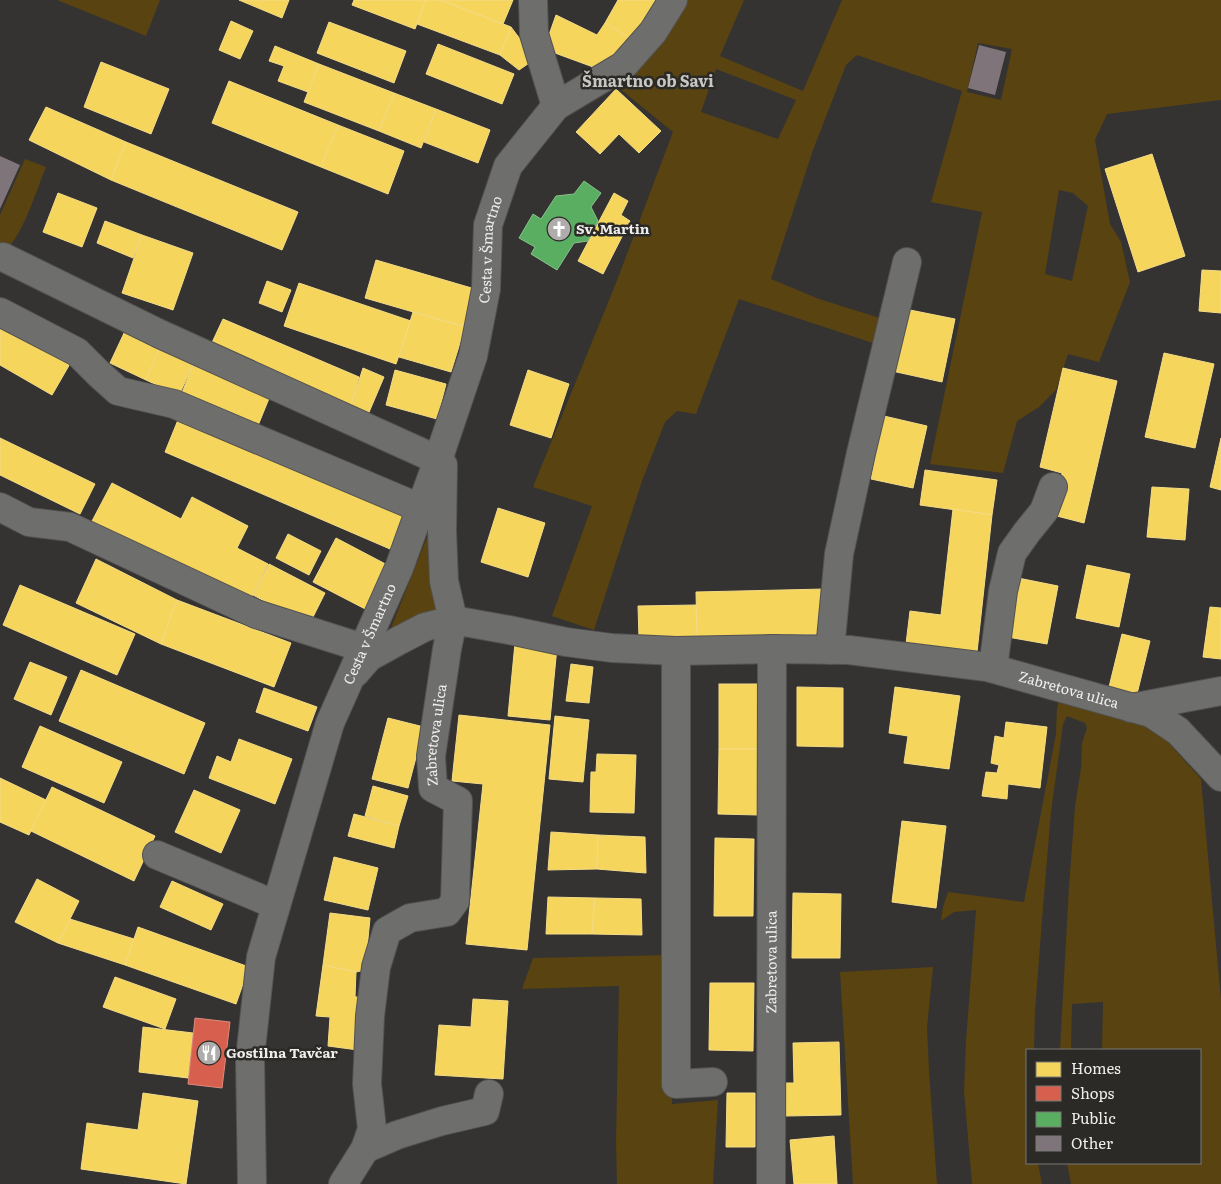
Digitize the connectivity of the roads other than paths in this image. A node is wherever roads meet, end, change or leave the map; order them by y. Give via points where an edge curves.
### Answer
1 (533, 0) edge
2 (674, 0) edge
3 (556, 106) junction
4 (3, 257) dead end
5 (907, 262) dead end
6 (0, 312) edge
7 (441, 451) junction
8 (1053, 487) dead end
9 (0, 507) edge
10 (420, 508) junction
11 (453, 620) junction
12 (363, 648) junction
13 (772, 649) junction
14 (830, 650) junction
15 (676, 651) junction
16 (993, 668) junction
17 (348, 682) junction
18 (1221, 691) edge
19 (1131, 708) junction
20 (1221, 777) edge
21 (157, 855) dead end
22 (276, 905) junction
23 (713, 1082) dead end
24 (489, 1094) dead end
25 (365, 1149) junction
26 (252, 1184) edge
27 (343, 1184) edge
28 (770, 1184) edge

1 - 3 street via 534,34
2 - 3 street, Cesta v Šmartno via 653,32 623,66
3 - 7 street, Cesta v Šmartno via 508,166 488,225 486,289 473,356
4 - 7 street via 160,334
5 - 14 street via 839,554
6 - 10 street via 77,352 118,391 174,404
7 - 10 street, Cesta v Šmartno
7 - 11 street via 444,581
8 - 16 street via 1044,511 1012,553 1003,592
9 - 12 street via 29,522 70,527 256,614
10 - 12 street, Cesta v Šmartno via 399,568
11 - 15 street, Zabretova ulica via 566,642
11 - 17 street via 425,627 369,657
11 - 25 street, Zabretova ulica via 431,756 433,788 458,801 455,901 448,912 410,918 387,931 376,967 370,1016 366,1084 372,1129
12 - 17 street, Cesta v Šmartno
13 - 14 street, Zabretova ulica
13 - 15 street, Zabretova ulica
13 - 28 street, Zabretova ulica
14 - 16 street, Zabretova ulica
15 - 23 street via 676,1084
16 - 19 street, Zabretova ulica
17 - 22 street, Cesta v Šmartno via 330,723
18 - 19 street
19 - 20 street, Zabretova ulica via 1151,714 1178,731
21 - 22 street
22 - 26 street, Cesta v Šmartno via 261,957 250,1058
24 - 25 street via 486,1112 406,1132
25 - 27 street, Zabretova ulica

